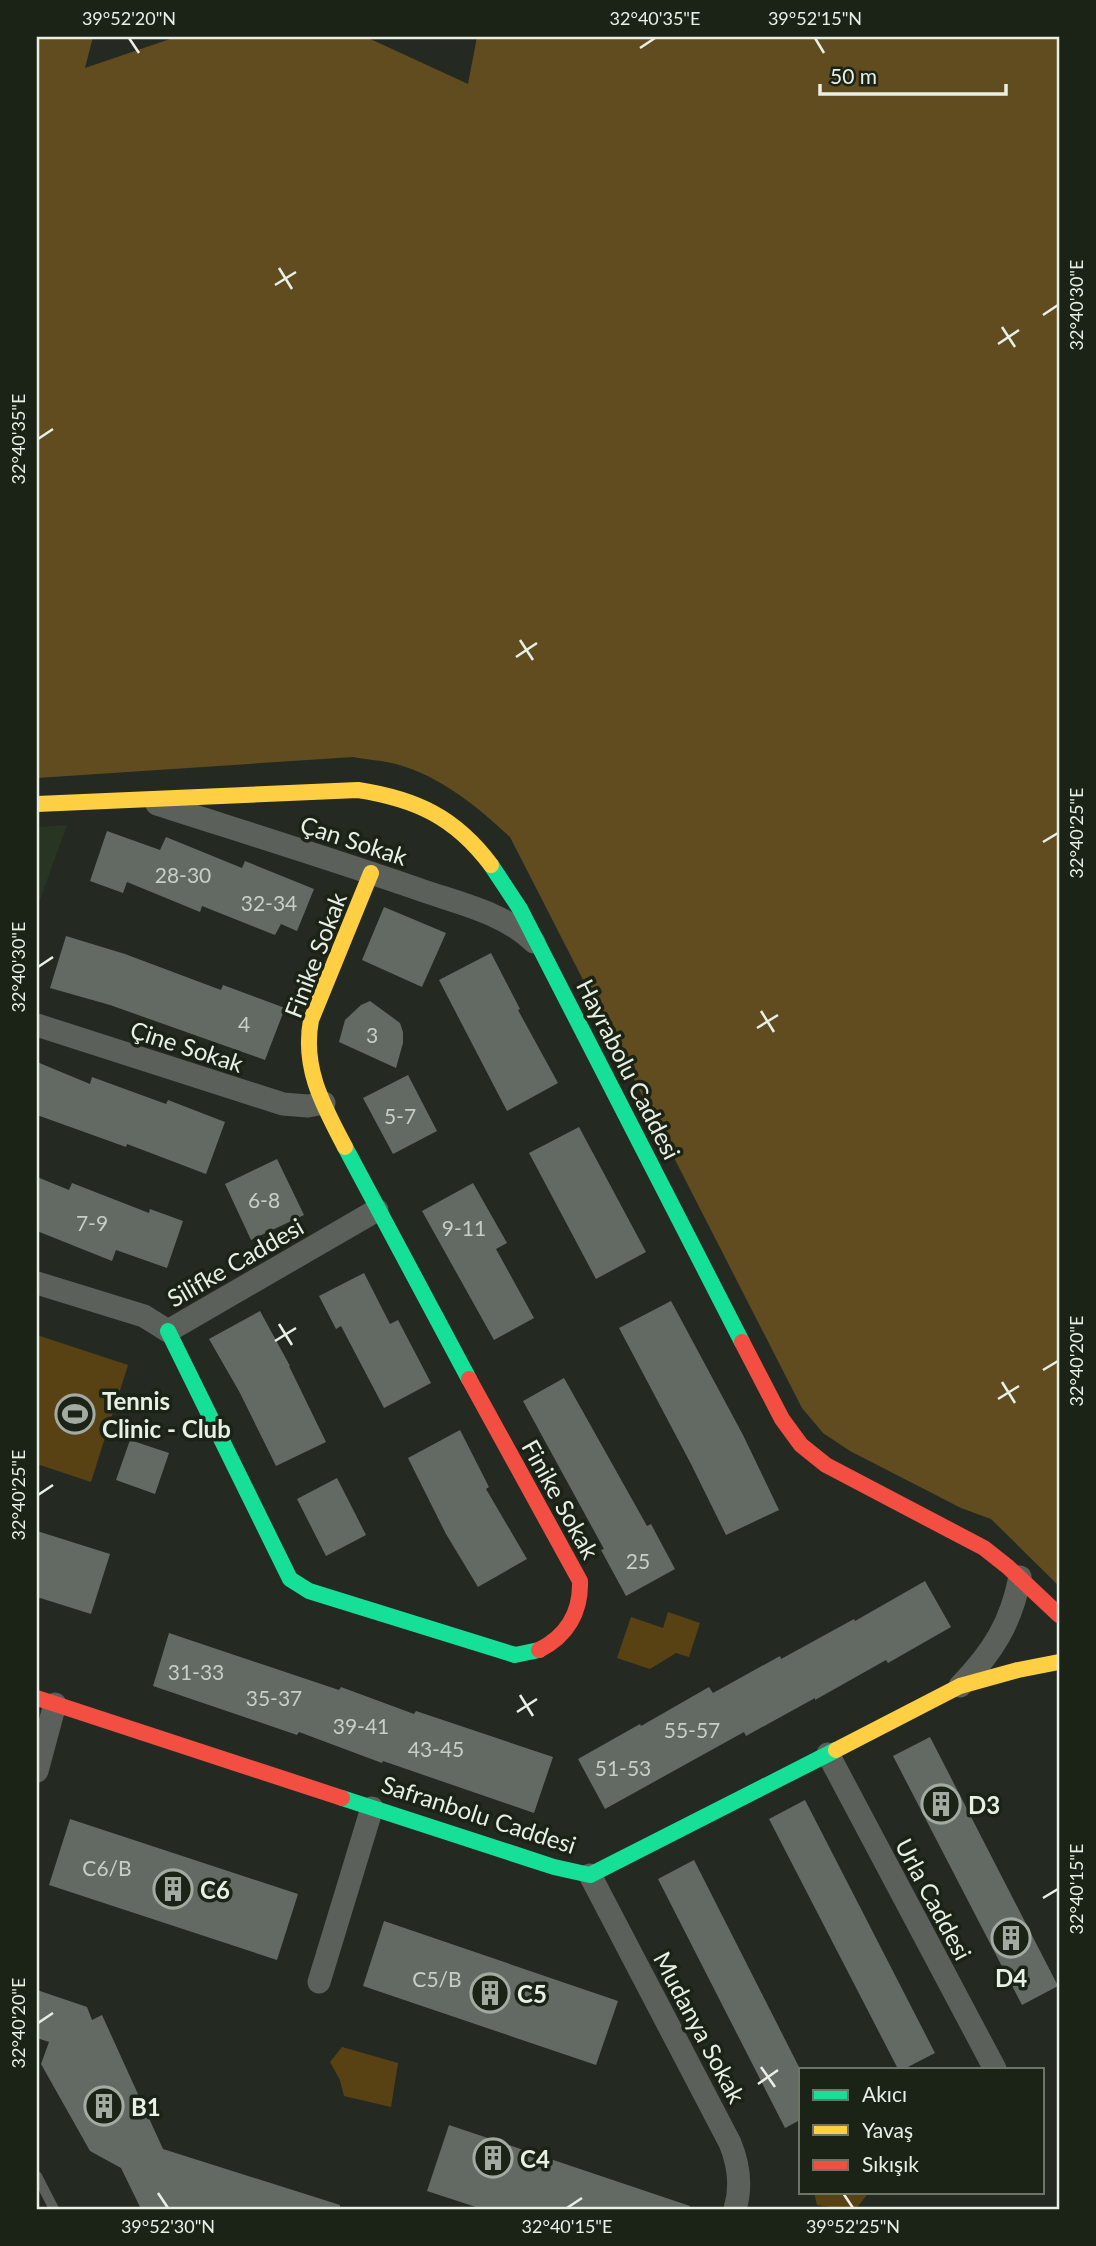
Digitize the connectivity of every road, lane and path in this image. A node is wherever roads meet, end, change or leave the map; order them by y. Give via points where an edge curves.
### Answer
1 (140, 800) junction
2 (37, 804) edge
3 (371, 873) junction
4 (542, 950) junction
5 (37, 1026) edge
6 (324, 1104) junction
7 (377, 1210) junction
8 (37, 1283) edge
9 (168, 1331) junction
10 (1020, 1577) junction
11 (1059, 1615) edge
12 (1059, 1662) edge
13 (960, 1686) junction
14 (46, 1701) edge
15 (828, 1754) junction
16 (37, 1772) edge
17 (372, 1808) junction
18 (590, 1875) junction
19 (319, 1982) dead end
20 (994, 2068) edge
21 (37, 2175) edge
22 (54, 2209) edge
23 (735, 2209) edge

1 - 2 street, Hayrabolu Caddesi
1 - 3 street, Çan Sokak
1 - 4 street, Hayrabolu Caddesi via 342,789 415,803 449,821 480,849
3 - 4 street, Çan Sokak via 493,915 515,926
3 - 6 street, Finike Sokak via 309,1028 308,1056
4 - 10 street, Hayrabolu Caddesi via 796,1439 826,1465 972,1540
5 - 6 street, Çine Sokak via 283,1104
6 - 7 street, Finike Sokak
7 - 9 street, Silifke Caddesi
7 - 9 street, Finike Sokak via 580,1581 570,1623 540,1651 514,1655 309,1591 290,1579
8 - 9 street, Silifke Caddesi via 144,1316
10 - 11 street, Hayrabolu Caddesi
10 - 13 street, Safranbolu Caddesi via 1012,1611 995,1646
12 - 13 street, Safranbolu Caddesi
13 - 15 street, Safranbolu Caddesi
14 - 16 street
14 - 17 street, Safranbolu Caddesi
15 - 18 street, Safranbolu Caddesi
15 - 20 street, Urla Caddesi
17 - 18 street, Safranbolu Caddesi
17 - 19 street
18 - 23 street, Mudanya Sokak via 730,2143 739,2179
21 - 22 lane

